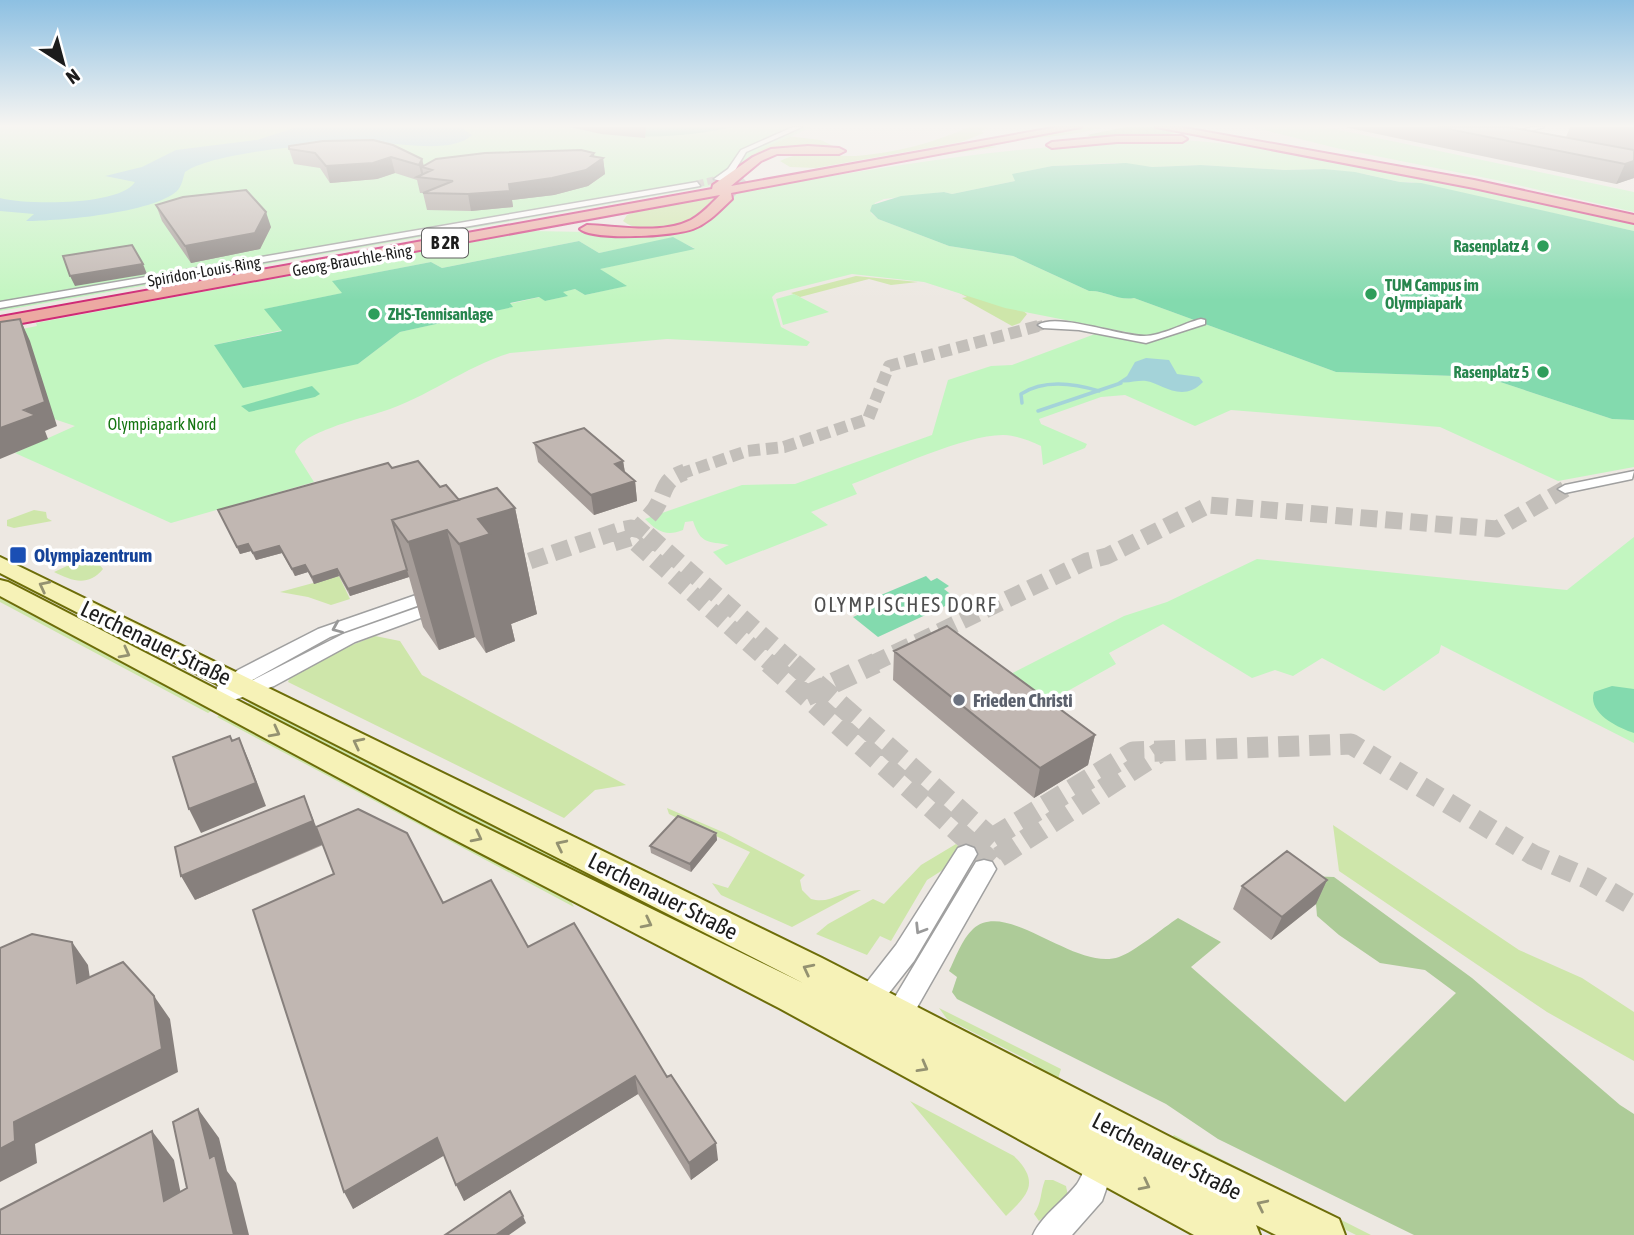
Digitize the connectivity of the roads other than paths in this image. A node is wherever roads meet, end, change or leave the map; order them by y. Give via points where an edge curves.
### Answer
1 (693, 185) tunnel mouth
2 (722, 185) tunnel mouth
3 (726, 185) tunnel mouth
4 (732, 185) tunnel mouth
5 (765, 185) edge
6 (1477, 185) edge
7 (1488, 185) edge
8 (1510, 185) edge
9 (720, 188) junction
10 (632, 209) junction
11 (1634, 216) edge
12 (516, 230) junction
13 (649, 231) junction
14 (163, 291) junction
15 (0, 305) edge
16 (0, 321) edge
17 (1201, 322) dead end
18 (1043, 325) tunnel mouth
19 (1633, 477) edge
20 (1565, 489) tunnel mouth
21 (0, 564) edge
22 (0, 587) edge
23 (385, 609) junction
24 (376, 628) junction
25 (232, 690) junction
26 (975, 861) tunnel mouth
27 (868, 1019) junction
28 (1107, 1146) junction
29 (1049, 1235) edge
30 (1238, 1235) edge
31 (1323, 1235) edge

1 - 15 street, Spiridon-Louis-Ring
2 - 9 street
3 - 9 highway
4 - 9 highway, Georg-Brauchle-Ring / B 2R
5 - 10 highway, Georg-Brauchle-Ring / B 2R
6 - 11 highway
7 - 11 highway
8 - 11 highway
9 - 13 highway via 696,223
9 - 14 highway, Georg-Brauchle-Ring / B 2R
10 - 12 highway, Georg-Brauchle-Ring / B 2R
10 - 13 highway via 621,215 619,222
12 - 13 highway
12 - 14 highway, Georg-Brauchle-Ring / B 2R
14 - 16 highway, Georg-Brauchle-Ring / B 2R
17 - 18 street via 1146,340
19 - 20 street
25 -> 21 main road, Lerchenauer Straße
22 -> 25 main road, Lerchenauer Straße
23 - 24 street via 385,619
23 - 24 street via 452,594
23 -> 25 street via 324,633
24 - 25 street via 267,682
25 - 27 main road, Lerchenauer Straße
26 - 27 street
27 - 28 main road, Lerchenauer Straße
28 - 29 street via 1091,1190
28 -> 30 main road, Lerchenauer Straße
31 -> 28 main road, Lerchenauer Straße

